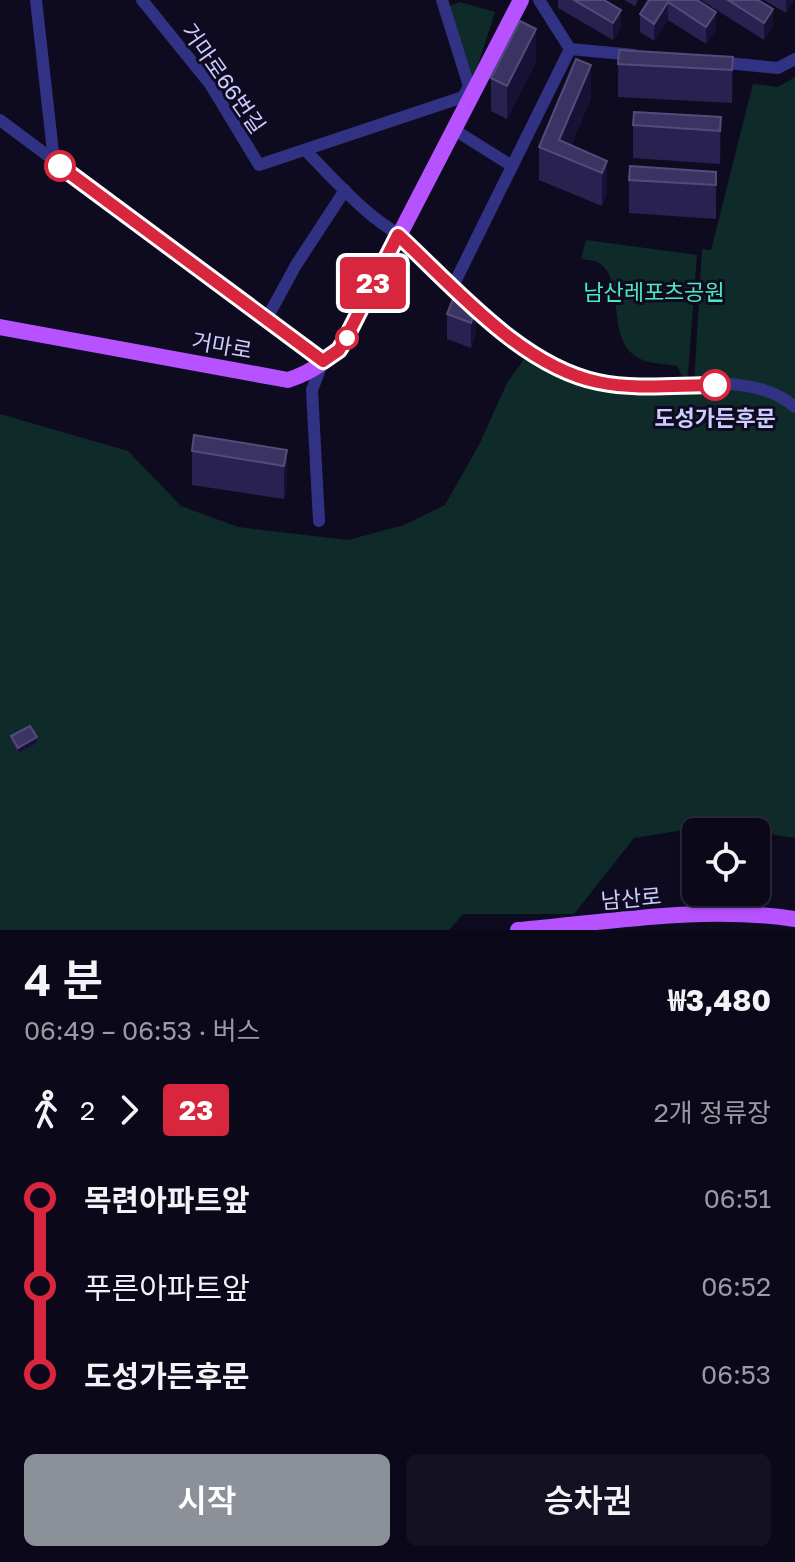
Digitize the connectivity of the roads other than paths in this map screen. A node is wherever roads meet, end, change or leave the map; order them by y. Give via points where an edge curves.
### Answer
1 (36, 0) edge
2 (142, 0) edge
3 (442, 0) edge
4 (521, 0) edge
5 (539, 0) edge
6 (570, 49) junction
7 (644, 56) edge
8 (795, 59) edge
9 (704, 61) edge
10 (469, 93) junction
11 (0, 120) edge
12 (453, 129) junction
13 (305, 150) junction
14 (54, 161) junction
15 (512, 166) junction
16 (345, 190) junction
17 (398, 235) junction
18 (453, 286) junction
19 (266, 320) junction
20 (0, 327) edge
21 (323, 361) junction
22 (795, 407) edge
23 (319, 521) dead end
24 (795, 919) edge
25 (795, 928) edge
26 (518, 930) edge
27 (595, 930) edge

1 - 14 street
2 - 13 street, 거마로66번길 via 210,84 259,165
3 - 10 street
4 - 10 main road, 거마로
5 - 6 street
6 - 7 street
6 - 15 street
8 - 9 street via 778,68
10 - 12 main road, 거마로
10 - 13 street, 거마로66번길
11 - 14 street
12 - 15 street
12 - 17 main road, 거마로
13 - 16 street
14 - 19 street
15 - 18 street
16 - 17 street
16 - 19 street
17 - 18 street
17 - 21 main road, 거마로 via 345,340
18 - 22 street via 538,356 598,382 745,385 783,397
19 - 21 street
20 - 21 main road, 거마로 via 288,380
21 - 23 street via 312,390
24 - 26 main road, 남산로 via 695,915
25 - 27 main road, 남산로 via 701,922

